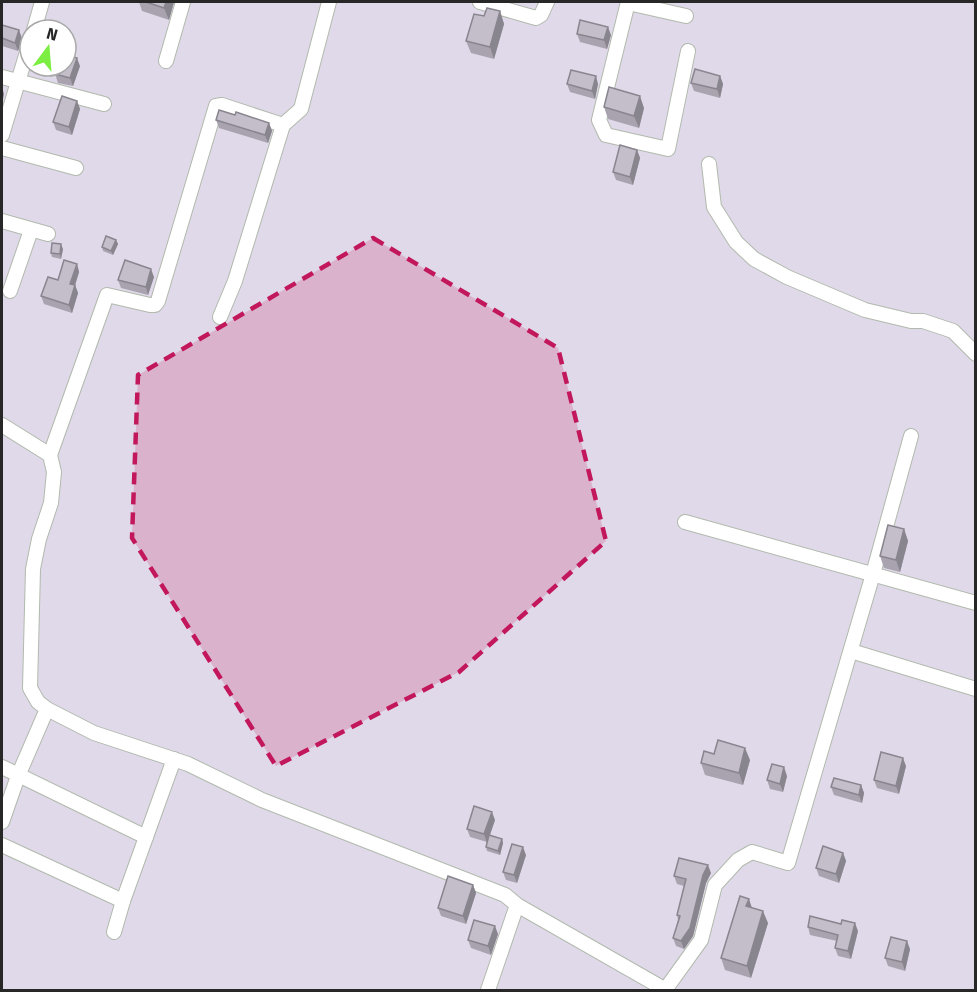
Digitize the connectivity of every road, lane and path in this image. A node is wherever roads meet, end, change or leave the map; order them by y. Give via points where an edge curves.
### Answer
1 (42, 2) edge
2 (183, 2) edge
3 (329, 2) edge
4 (480, 2) edge
5 (547, 2) edge
6 (628, 2) edge
7 (686, 16) dead end
8 (37, 18) edge
9 (688, 51) dead end
10 (166, 61) dead end
11 (2, 78) edge
12 (19, 78) edge
13 (18, 81) junction
14 (104, 104) dead end
15 (283, 124) junction
16 (2, 135) edge
17 (2, 148) edge
18 (709, 164) dead end
19 (76, 168) dead end
20 (2, 221) edge
21 (31, 230) junction
22 (48, 234) dead end
23 (10, 291) dead end
24 (220, 317) dead end
25 (975, 354) edge
26 (2, 425) edge
27 (911, 436) dead end
28 (50, 455) junction
29 (685, 522) dead end
30 (873, 574) junction
31 (975, 603) edge
32 (850, 651) junction
33 (975, 688) edge
34 (47, 710) junction
35 (174, 759) junction
36 (2, 767) edge
37 (18, 776) junction
38 (2, 822) edge
39 (146, 837) junction
40 (2, 845) edge
41 (123, 901) junction
42 (517, 905) junction
43 (114, 932) dead end
44 (489, 990) edge
45 (665, 990) edge

1 - 8 street
2 - 10 street
3 - 15 street via 301,109
4 - 5 street via 536,18 542,15
6 - 7 street
6 - 9 street via 599,120 606,135 668,149
11 - 13 street
12 - 13 street
13 - 14 street
13 - 16 street
15 - 24 street via 235,281
15 - 28 street via 216,106 158,301 150,305 107,295
17 - 19 street
18 - 25 street via 714,207 736,242 754,259 865,310 953,331
20 - 21 street
21 - 22 street
21 - 23 street
26 - 28 street
27 - 30 street
28 - 34 street via 54,472 51,503 33,569 30,688
29 - 30 street
30 - 31 street
30 - 32 street
32 - 33 street
32 - 45 street via 788,863 752,852 738,860 715,885 700,940
34 - 35 street via 94,733
34 - 37 street
35 - 39 street
35 - 42 street via 262,800 505,895
36 - 37 street
37 - 38 street
37 - 39 street
39 - 41 street
40 - 41 street
41 - 43 street
42 - 44 street
42 - 45 street

